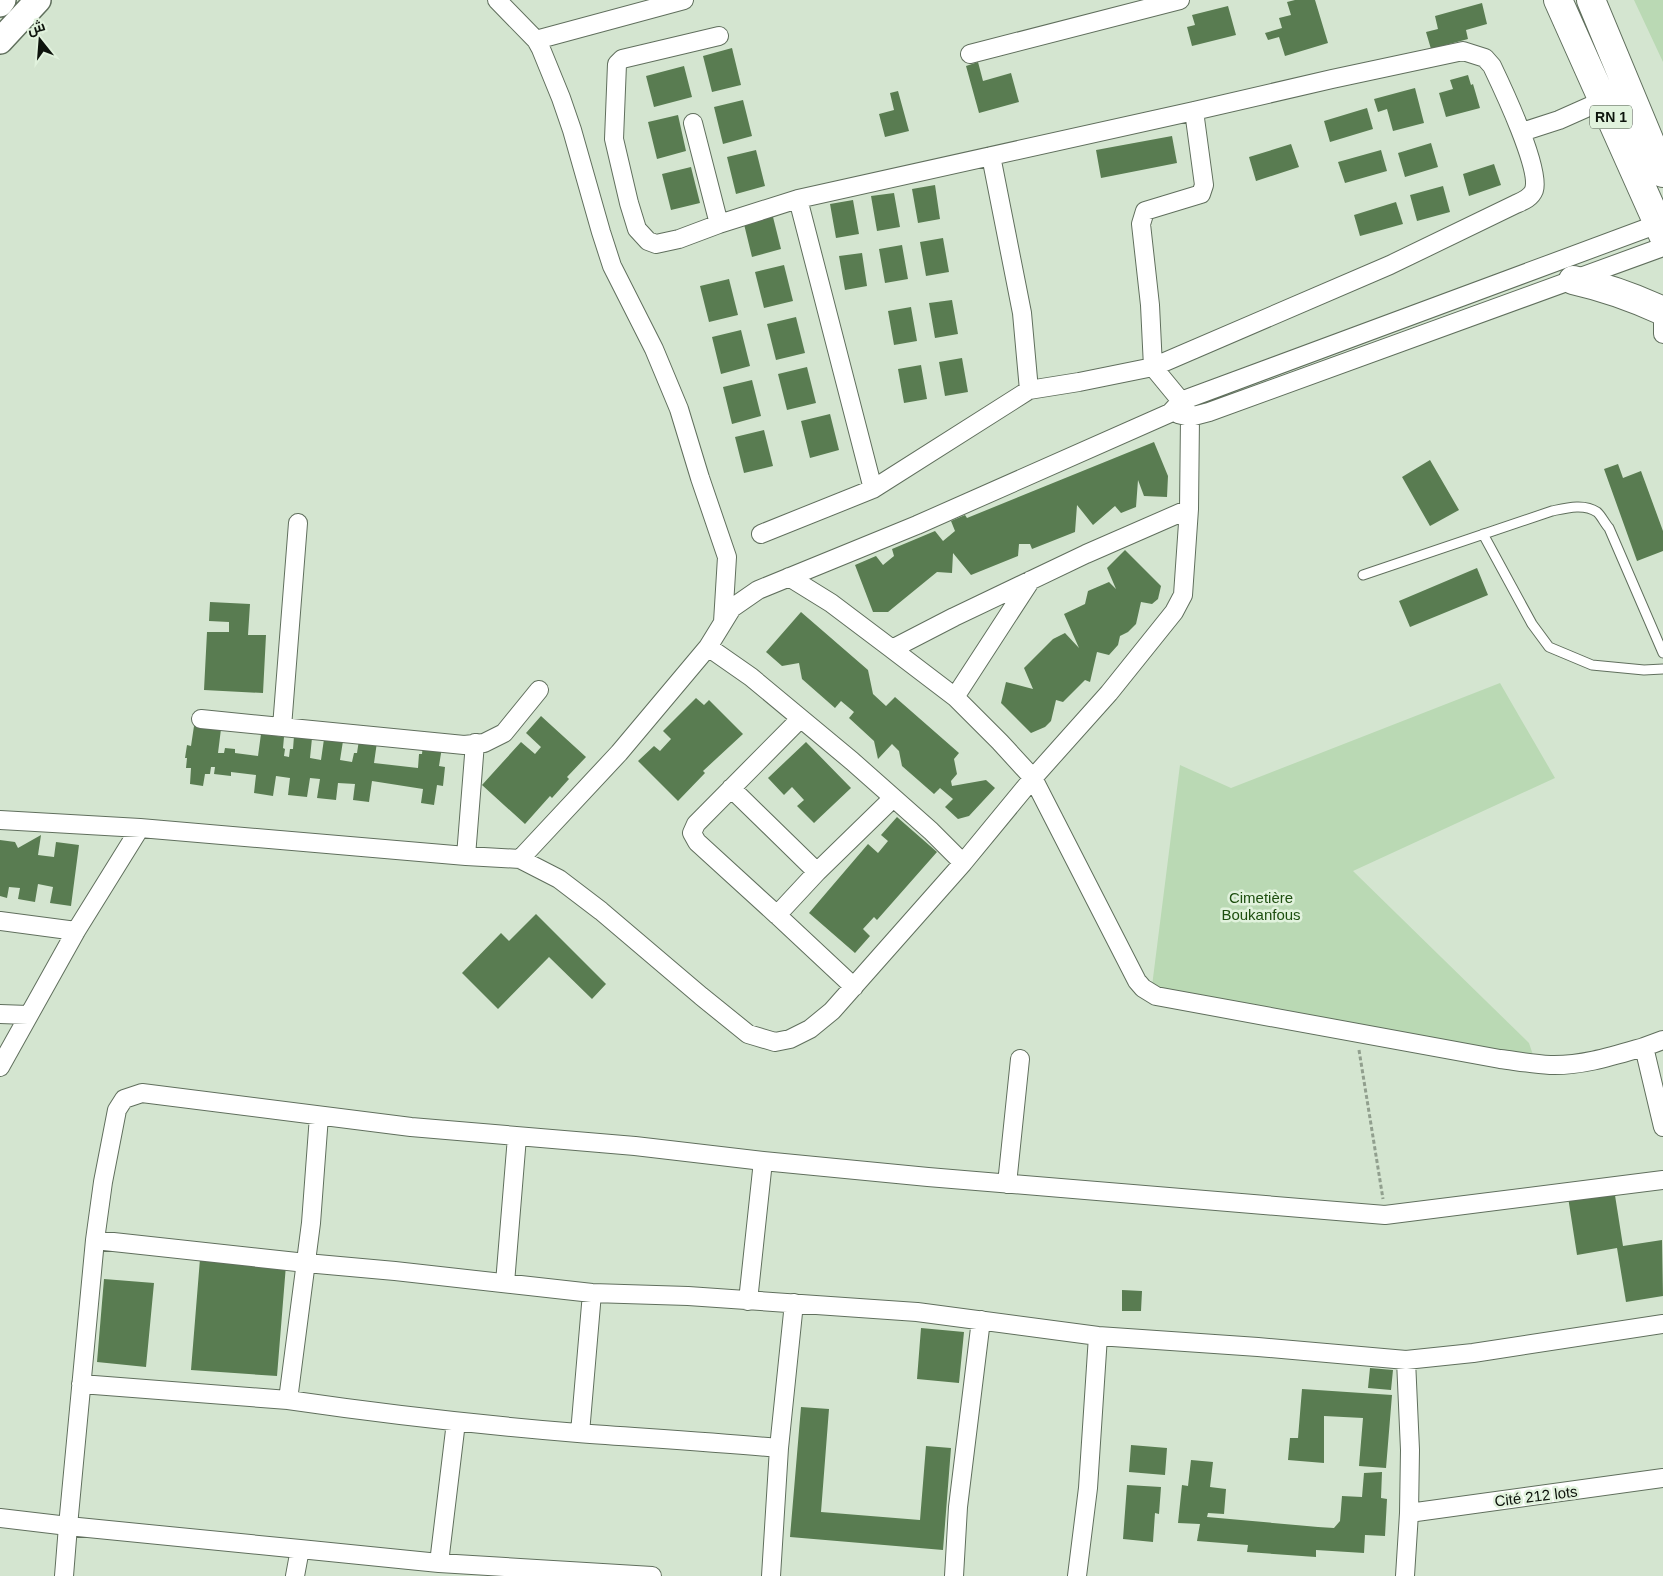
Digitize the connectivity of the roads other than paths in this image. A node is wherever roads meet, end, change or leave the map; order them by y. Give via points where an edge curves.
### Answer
1 (3, 0) edge
2 (38, 0) edge
3 (497, 0) edge
4 (684, 0) edge
5 (1180, 0) edge
6 (1558, 0) edge
7 (1591, 0) edge
8 (0, 4) edge
9 (719, 36) dead end
10 (0, 40) edge
11 (536, 40) junction
12 (970, 54) dead end
13 (1604, 100) junction
14 (1194, 111) junction
15 (693, 123) dead end
16 (1522, 132) junction
17 (991, 156) junction
18 (1663, 173) edge
19 (798, 199) junction
20 (719, 224) junction
21 (1661, 235) edge
22 (1573, 280) junction
23 (1663, 310) edge
24 (1663, 334) edge
25 (1153, 367) junction
26 (1029, 390) junction
27 (1176, 407) junction
28 (1190, 417) junction
29 (873, 489) junction
30 (1189, 509) junction
31 (298, 523) dead end
32 (761, 534) dead end
33 (1483, 534) junction
34 (1363, 575) dead end
35 (790, 577) junction
36 (1032, 580) junction
37 (723, 622) junction
38 (708, 646) junction
39 (892, 649) junction
40 (1663, 653) edge
41 (1663, 670) edge
42 (539, 690) dead end
43 (954, 697) junction
44 (201, 719) dead end
45 (800, 719) junction
46 (282, 727) junction
47 (475, 743) junction
48 (1033, 778) junction
49 (732, 788) junction
50 (892, 798) junction
51 (0, 820) edge
52 (140, 828) junction
53 (466, 856) junction
54 (520, 859) junction
55 (963, 862) junction
56 (817, 872) junction
57 (777, 915) junction
58 (0, 921) edge
59 (76, 931) junction
60 (854, 987) junction
61 (0, 1014) edge
62 (28, 1015) junction
63 (1663, 1040) edge
64 (1644, 1047) junction
65 (1020, 1059) dead end
66 (0, 1067) edge
67 (319, 1116) junction
68 (1663, 1127) edge
69 (517, 1137) junction
70 (762, 1161) junction
71 (1663, 1180) edge
72 (1007, 1184) junction
73 (95, 1240) junction
74 (306, 1263) junction
75 (505, 1283) junction
76 (592, 1293) junction
77 (748, 1301) junction
78 (794, 1303) junction
79 (981, 1320) junction
80 (1663, 1324) edge
81 (1098, 1336) junction
82 (1406, 1360) junction
83 (81, 1384) junction
84 (288, 1400) junction
85 (456, 1422) junction
86 (580, 1433) junction
87 (779, 1448) junction
88 (1663, 1478) edge
89 (1409, 1513) junction
90 (0, 1518) edge
91 (68, 1526) junction
92 (300, 1549) junction
93 (439, 1563) junction
94 (64, 1576) edge
95 (295, 1576) edge
96 (652, 1576) edge
97 (770, 1576) edge
98 (786, 1576) edge
99 (954, 1576) edge
100 (1077, 1576) edge
101 (1406, 1576) edge

1 - 8 main road
2 - 10 main road
3 - 11 street
4 - 11 street
5 - 12 street
6 - 13 highway, RN 1
7 - 18 highway, RN 1
9 - 20 street via 622,59 617,64 614,139 637,229 648,241 656,244 679,239
11 - 37 street via 572,130 612,266 654,349 679,410 727,557
13 - 16 street
13 - 21 highway, RN 1
14 - 16 street via 1463,51 1488,60
14 - 17 street
14 - 25 street via 1204,185 1201,194 1145,211 1142,217
15 - 20 street
16 - 25 street via 1535,180 1530,197 1390,265
17 - 19 street
17 - 26 street via 1022,313
19 - 20 street
19 - 29 street
21 - 22 street
21 - 27 street
22 - 23 highway via 1604,287
22 - 28 street
23 - 24 street
25 - 26 street
25 - 27 street
26 - 29 street
27 - 28 street
27 - 35 street via 917,525
28 - 30 street
29 - 32 street
30 - 36 street
30 - 48 street via 1182,594 1174,612 1109,693
31 - 46 street
33 - 34 lane
33 - 40 lane via 1569,507 1597,512 1609,528
33 - 41 lane via 1532,624 1549,646 1592,664
35 - 37 street via 758,590 732,608
35 - 39 street
36 - 39 street
36 - 43 street
37 - 38 street
38 - 45 street
38 - 54 street via 619,753
39 - 43 street
42 - 47 street via 504,733
43 - 48 street
44 - 46 street
45 - 49 street
45 - 50 street
46 - 47 street via 464,745
47 - 53 street
48 - 55 street
48 - 64 street via 1137,981 1156,996 1500,1059 1550,1065 1596,1060
49 - 56 street
49 - 57 street via 696,824 692,833 697,842
50 - 55 street
50 - 56 street
51 - 52 street
52 - 53 street
52 - 59 street
53 - 54 street
54 - 60 street via 559,879 601,911 748,1034 775,1042 790,1039 810,1030
55 - 60 street
56 - 57 street
57 - 60 street
58 - 59 street
59 - 62 street
61 - 62 street
62 - 66 street
63 - 64 street
64 - 68 street
65 - 72 street
67 - 69 street
67 - 73 street via 142,1093 124,1099 117,1110
67 - 74 street
69 - 70 street via 635,1146
69 - 75 street
70 - 72 street
70 - 77 street
71 - 72 street via 1385,1214
73 - 74 street
73 - 83 street
74 - 75 street
74 - 84 street
75 - 76 street
76 - 77 street
76 - 86 street
77 - 78 street
78 - 79 street
78 - 87 street
79 - 81 street
79 - 99 street via 958,1507
80 - 82 street
81 - 82 street
81 - 100 street via 1088,1488
82 - 89 street
83 - 84 street
83 - 91 street
84 - 85 street
85 - 86 street
85 - 93 street
86 - 87 street
87 - 97 street
88 - 89 street, Cité 212 lots
89 - 101 street
90 - 91 street
91 - 92 street
91 - 94 street
92 - 93 street
92 - 95 street
93 - 96 street
97 - 98 street

